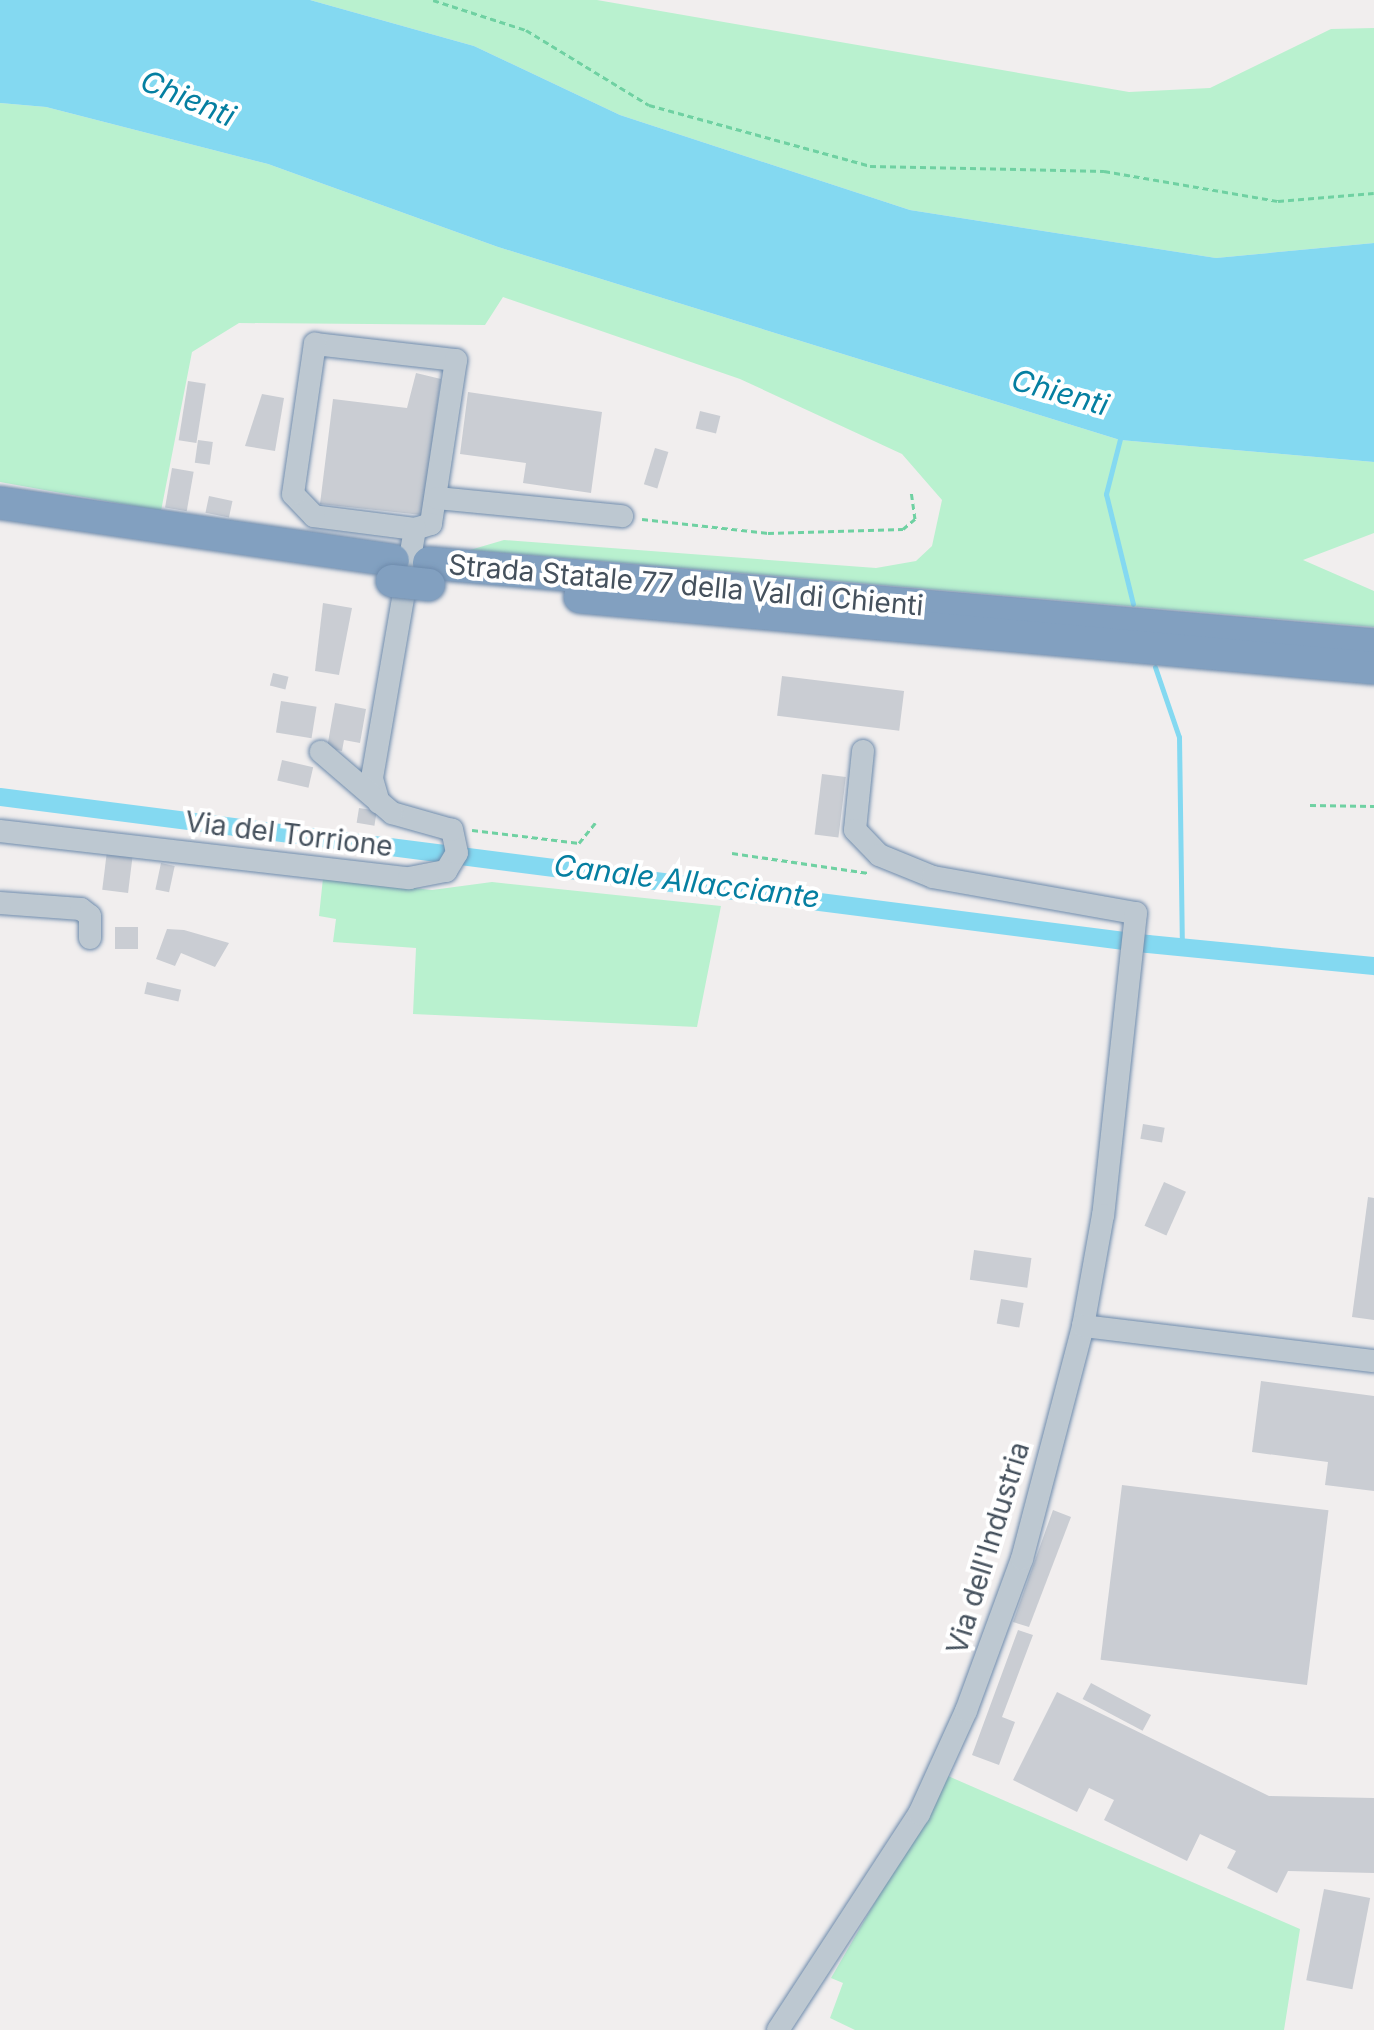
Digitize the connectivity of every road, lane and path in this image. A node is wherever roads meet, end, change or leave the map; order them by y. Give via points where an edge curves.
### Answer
1 (433, 0) edge
2 (1374, 193) edge
3 (911, 492) dead end
4 (437, 498) junction
5 (0, 503) edge
6 (622, 516) joint
7 (0, 526) edge
8 (415, 529) junction
9 (392, 570) junction
10 (429, 574) junction
11 (1374, 645) edge
12 (1374, 668) edge
13 (863, 751) dead end
14 (321, 752) dead end
15 (379, 803) junction
16 (1310, 805) dead end
17 (1374, 806) edge
18 (595, 823) dead end
19 (0, 831) edge
20 (455, 834) junction
21 (732, 853) dead end
22 (915, 870) junction
23 (0, 903) edge
24 (90, 938) dead end
25 (1083, 1326) junction
26 (1374, 1361) edge
27 (778, 2030) edge

1 - 2 path via 526,30 649,105 870,166 1104,171 1278,201
3 - 6 path via 915,519 903,529 768,533
4 - 6 street
4 - 8 street via 431,524
4 - 8 street via 456,360 315,344 293,494 314,516
5 - 9 highway, Strada Statale 77 della Val di Chienti
7 - 9 highway, Strada Statale 77 della Val di Chienti
8 - 15 street via 372,778
9 - 10 highway, Strada Statale 77 della Val di Chienti
10 - 11 highway, Strada Statale 77 della Val di Chienti
10 - 12 highway, Strada Statale 77 della Val di Chienti
13 - 22 street via 855,830 879,855
14 - 15 street
15 - 20 street, Via del Torrione
16 - 17 path
18 - 20 path via 579,843
19 - 20 street, Via del Torrione via 409,878 446,871
21 - 22 path via 899,877
22 - 25 street, Via dell'Industria via 1120,905 1139,922
23 - 24 street via 81,909 90,916
25 - 26 street
25 - 27 street, Via dell'Industria via 1022,1559 966,1711 919,1814

